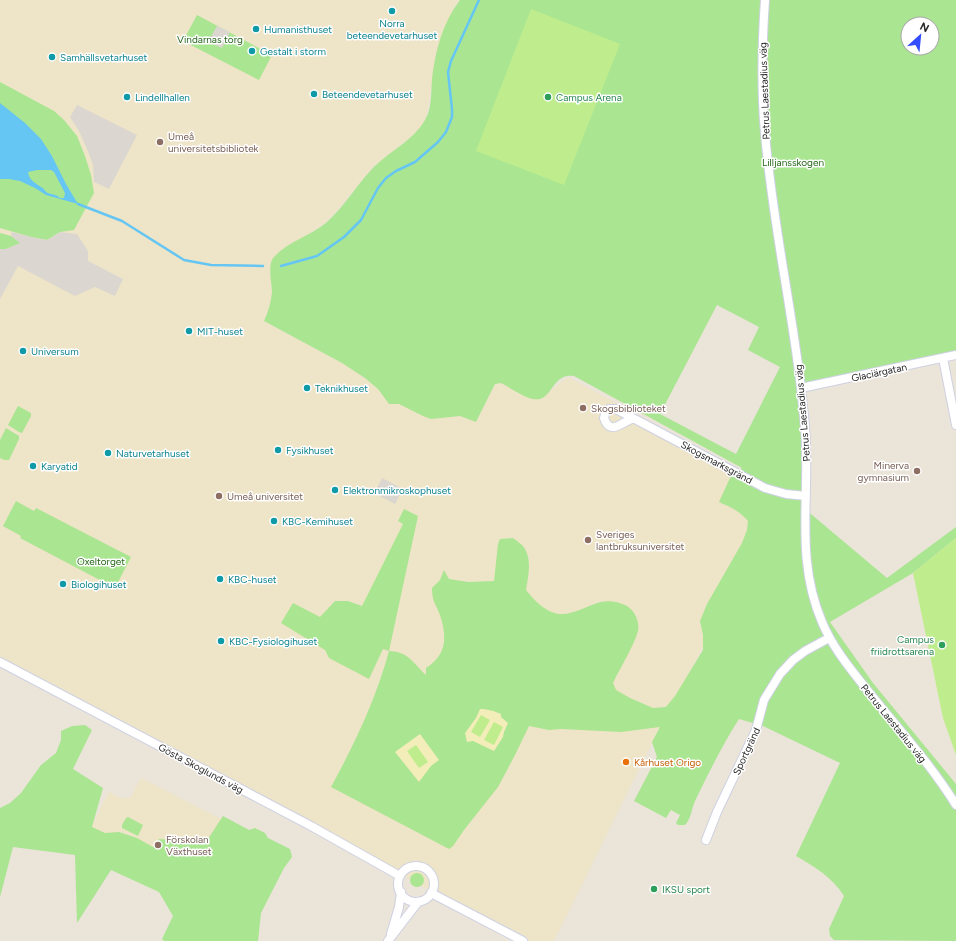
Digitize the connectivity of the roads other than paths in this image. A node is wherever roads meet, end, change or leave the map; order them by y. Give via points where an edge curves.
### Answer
1 (765, 0) edge
2 (956, 355) edge
3 (943, 358) junction
4 (801, 388) junction
5 (632, 418) dead end
6 (956, 425) edge
7 (806, 496) junction
8 (829, 638) junction
9 (0, 662) edge
10 (956, 805) edge
11 (706, 840) dead end
12 (400, 876) junction
13 (400, 892) junction
14 (431, 893) junction
15 (418, 902) junction
16 (389, 940) edge
17 (523, 941) edge

1 - 4 street, Petrus Laestadius väg via 762,79 765,133
2 - 3 street, Glaciärgatan
3 - 4 street, Glaciärgatan
3 - 6 street
4 - 7 street, Petrus Laestadius väg via 806,446
5 - 7 street, Skogsmarksgränd via 765,488
7 - 8 street, Petrus Laestadius väg via 804,524 809,577
8 - 10 street, Petrus Laestadius väg via 897,728 937,775
8 - 11 street, Sportgränd via 794,660 780,674 764,700 756,730
9 - 12 street, Gösta Skoglunds väg via 311,826
12 - 13 street
12 - 14 street via 410,867 422,867 432,876 434,883
13 - 15 street via 409,900
13 - 16 street
14 - 15 street via 425,900
14 - 17 street
15 - 16 street

